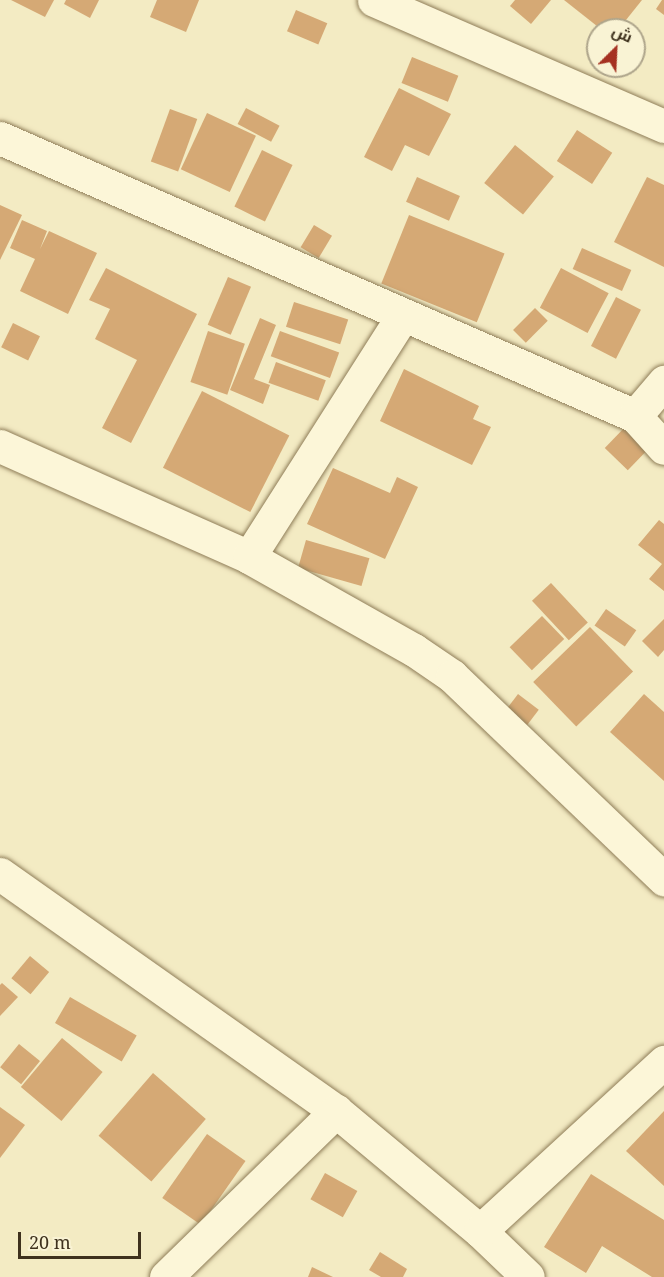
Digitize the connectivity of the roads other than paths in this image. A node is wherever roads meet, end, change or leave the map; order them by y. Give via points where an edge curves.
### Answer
1 (374, 0) edge
2 (664, 126) edge
3 (0, 138) edge
4 (403, 315) junction
5 (664, 382) edge
6 (635, 416) junction
7 (0, 446) edge
8 (664, 448) edge
9 (249, 557) junction
10 (0, 874) edge
11 (664, 879) edge
12 (664, 1062) edge
13 (336, 1111) junction
14 (480, 1231) junction
15 (166, 1277) edge
16 (528, 1277) edge

1 - 2 street
3 - 4 street
4 - 6 street
4 - 9 street
5 - 6 street
6 - 8 street
7 - 9 street
9 - 11 street via 414,650 452,676
10 - 13 street
12 - 14 street
13 - 14 street
13 - 15 street
14 - 16 street

